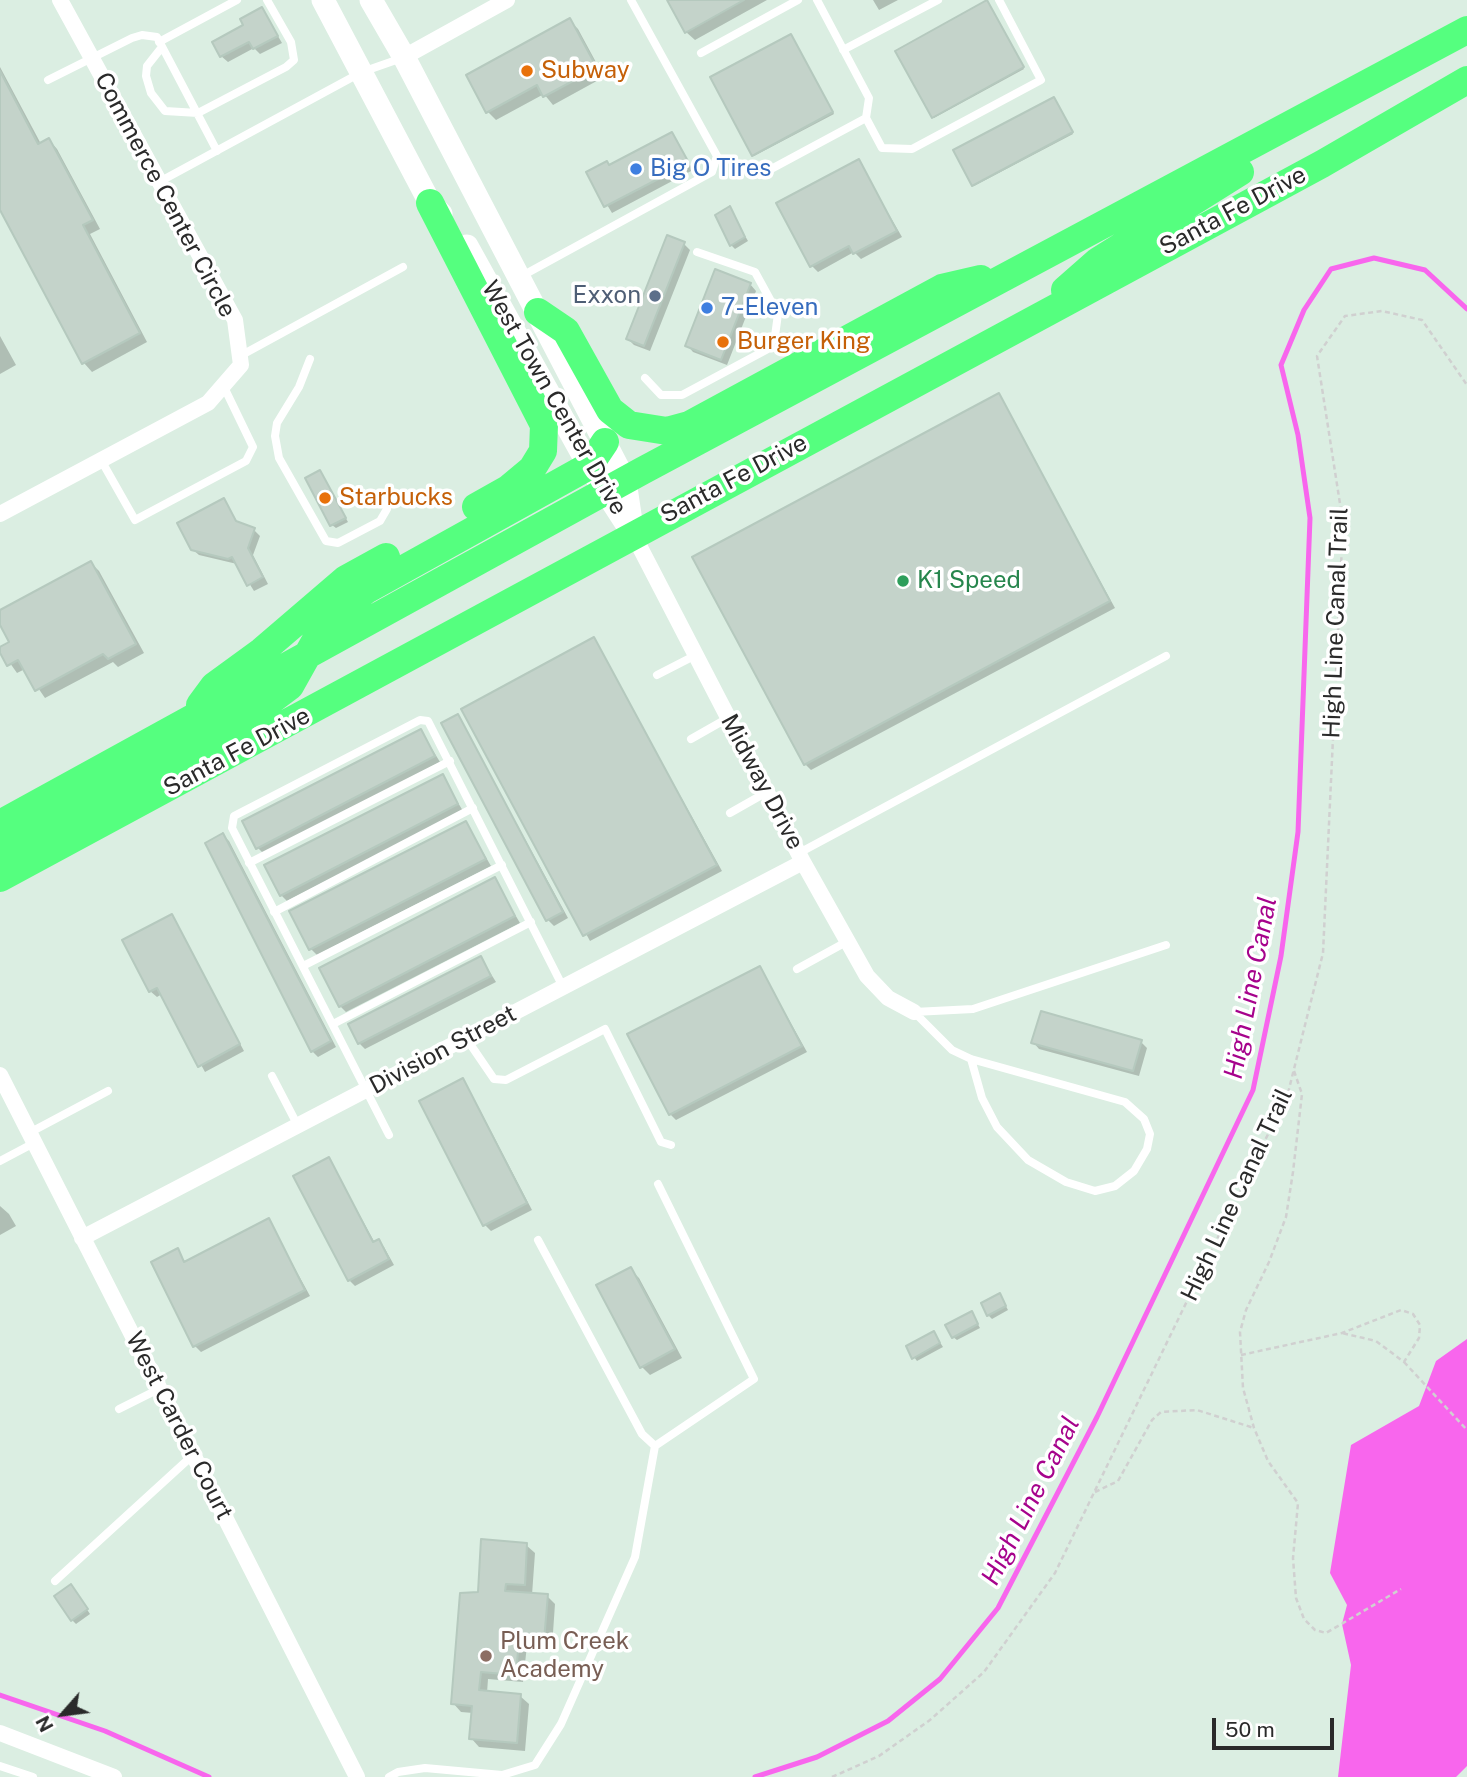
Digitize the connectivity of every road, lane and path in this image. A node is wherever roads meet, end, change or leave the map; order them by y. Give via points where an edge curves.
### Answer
1 (60, 0) edge
2 (237, 0) edge
3 (267, 0) edge
4 (323, 0) edge
5 (371, 0) edge
6 (507, 0) edge
7 (631, 0) edge
8 (798, 0) edge
9 (817, 0) edge
10 (938, 0) edge
11 (999, 0) edge
12 (1467, 30) edge
13 (161, 44) junction
14 (1467, 49) edge
15 (844, 50) junction
16 (701, 53) dead end
17 (91, 57) junction
18 (404, 57) junction
19 (362, 72) junction
20 (48, 80) dead end
21 (1467, 80) edge
22 (198, 113) junction
23 (866, 118) junction
24 (217, 151) junction
25 (760, 175) dead end
26 (159, 182) junction
27 (430, 202) junction
28 (697, 252) dead end
29 (403, 267) dead end
30 (1018, 271) junction
31 (520, 277) junction
32 (538, 312) junction
33 (1031, 320) junction
34 (240, 356) junction
35 (310, 359) dead end
36 (645, 378) dead end
37 (223, 385) junction
38 (1467, 385) edge
39 (605, 442) junction
40 (101, 460) junction
41 (589, 467) junction
42 (615, 487) junction
43 (385, 503) dead end
44 (0, 514) edge
45 (633, 534) junction
46 (306, 654) junction
47 (696, 655) junction
48 (1166, 656) dead end
49 (657, 675) dead end
50 (728, 718) junction
51 (191, 719) junction
52 (691, 739) dead end
53 (450, 761) junction
54 (767, 792) junction
55 (473, 808) junction
56 (730, 813) dead end
57 (0, 824) edge
58 (0, 851) edge
59 (801, 858) junction
60 (249, 863) junction
61 (502, 865) junction
62 (0, 878) edge
63 (274, 912) junction
64 (531, 922) junction
65 (848, 941) junction
66 (1166, 945) dead end
67 (303, 966) junction
68 (797, 969) dead end
69 (563, 987) junction
70 (914, 1012) junction
71 (332, 1024) junction
72 (466, 1038) junction
73 (971, 1059) junction
74 (1294, 1069) junction
75 (0, 1075) edge
76 (272, 1076) dead end
77 (366, 1090) junction
78 (108, 1091) dead end
79 (298, 1126) junction
80 (389, 1135) dead end
81 (32, 1138) junction
82 (671, 1145) dead end
83 (0, 1161) edge
84 (658, 1184) dead end
85 (82, 1238) junction
86 (538, 1240) dead end
87 (1342, 1333) junction
88 (1241, 1355) junction
89 (1404, 1362) junction
90 (159, 1389) junction
91 (119, 1409) dead end
92 (1254, 1429) junction
93 (1467, 1430) edge
94 (655, 1446) junction
95 (193, 1455) junction
96 (1094, 1493) junction
97 (55, 1581) dead end
98 (1401, 1588) dead end
99 (0, 1733) edge
100 (0, 1766) edge
101 (33, 1777) edge
102 (114, 1777) edge
103 (357, 1777) edge
104 (389, 1777) edge
105 (832, 1777) edge

1 - 17 street, Commerce Center Circle
2 - 13 lane
3 - 22 lane via 291,42 294,60
4 - 19 street, West Town Center Drive
5 - 18 street, West Town Center Drive
6 - 18 street
7 - 31 lane via 717,156 712,172
8 - 16 lane
9 - 15 lane
10 - 15 lane
11 - 23 lane via 1041,79 912,149 882,148
12 - 30 highway, Santa Fe Drive
13 - 17 lane via 157,37 142,35
13 - 22 lane
13 - 22 lane via 147,66 151,93 165,111
14 - 33 highway via 1229,178 1097,261
15 - 23 lane via 869,98
17 - 20 lane
17 - 26 street, Commerce Center Circle
18 - 19 lane
18 - 31 street, West Town Center Drive
19 - 24 lane
19 - 27 street, West Town Center Drive
21 - 33 highway, Santa Fe Drive via 1322,164
22 - 24 lane
23 - 25 lane
24 - 26 lane
26 - 34 street, Commerce Center Circle via 234,320
27 - 41 street, West Town Center Drive via 460,234
27 - 51 highway via 544,425 543,451 532,469 508,489 346,579 214,686
28 - 36 lane via 755,272 778,314 775,336 766,350 682,395 661,395
29 - 34 lane
30 - 32 highway via 942,288 689,425 667,431 629,425 610,410 566,331
30 - 42 highway, Santa Fe Drive
31 - 32 street, West Town Center Drive
32 - 39 street, West Town Center Drive
33 - 45 highway, Santa Fe Drive
34 - 37 street via 241,365
35 - 43 lane via 278,423 279,458 326,541 338,543 380,522
37 - 40 street via 208,402
37 - 40 lane via 253,447 246,461 135,520
38 - 74 path, High Line Canal Trail via 1422,320 1382,311 1345,316 1317,356 1343,523 1322,953
39 - 41 highway
39 - 42 street, West Town Center Drive
40 - 44 street
41 - 42 street, West Town Center Drive
41 - 46 highway via 366,590 342,609
42 - 45 street, West Town Center Drive
42 - 46 highway, Santa Fe Drive
45 - 47 street, Midway Drive
45 - 62 highway, Santa Fe Drive
46 - 51 highway, Santa Fe Drive
46 - 58 highway via 290,686 258,709
47 - 49 lane
47 - 50 street, Midway Drive
48 - 59 lane
50 - 52 lane
50 - 54 street, Midway Drive
51 - 57 highway, Santa Fe Drive
53 - 55 lane
53 - 60 lane
53 - 60 lane via 431,724 420,720 234,816 232,828
54 - 56 lane
54 - 59 street, Midway Drive
55 - 61 lane
55 - 63 lane
59 - 65 street, Midway Drive
59 - 69 street, Division Street
60 - 63 lane
61 - 64 lane
61 - 67 lane
63 - 67 lane
64 - 69 lane
64 - 71 lane
65 - 68 lane
65 - 70 street, Midway Drive via 874,983 888,998
66 - 70 lane via 973,1009
67 - 71 lane
69 - 72 street, Division Street
70 - 73 lane via 952,1050
71 - 77 lane
72 - 77 street, Division Street
72 - 82 lane via 494,1079 506,1080 606,1029 661,1142
73 - 73 lane via 982,1098 997,1127 1028,1160 1066,1182 1095,1191 1115,1186 1134,1171 1150,1134 1144,1119 1125,1102
74 - 88 path via 1302,1094 1288,1205 1269,1262 1246,1310 1240,1332
74 - 96 path, High Line Canal Trail via 1288,1093
75 - 81 street, West Carder Court
76 - 79 lane
77 - 79 street, Division Street
77 - 80 lane
78 - 81 lane
79 - 85 street, Division Street
81 - 83 lane
81 - 85 street, West Carder Court
84 - 94 lane via 754,1379
85 - 90 street, West Carder Court
86 - 94 lane via 642,1434
87 - 88 path
87 - 89 path via 1376,1341
87 - 89 path via 1401,1310 1413,1314 1420,1325 1419,1338
88 - 92 path via 1243,1388
89 - 93 path
90 - 91 lane
90 - 95 street, West Carder Court
92 - 96 path via 1197,1410 1161,1412 1118,1481
92 - 98 path via 1268,1461 1298,1503 1293,1558 1296,1598 1310,1625 1326,1633
94 - 104 lane via 635,1557 561,1724 535,1765 502,1775 425,1768
95 - 97 lane
95 - 103 street, West Carder Court
96 - 105 path, High Line Canal Trail via 1055,1573 984,1672 930,1720 879,1756
99 - 102 street
100 - 101 lane

